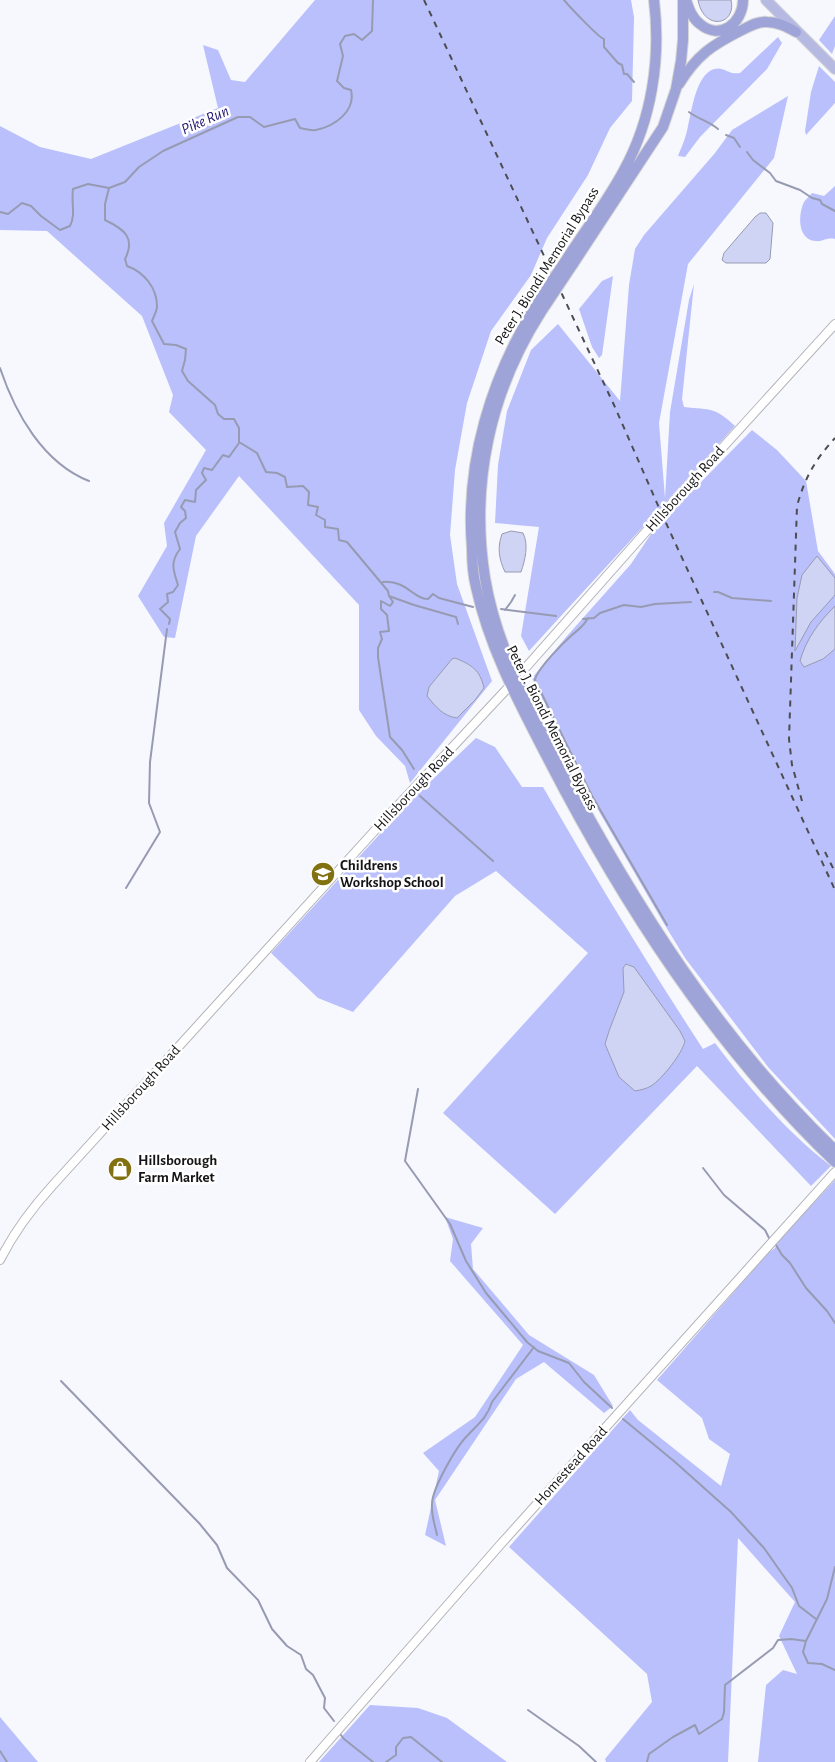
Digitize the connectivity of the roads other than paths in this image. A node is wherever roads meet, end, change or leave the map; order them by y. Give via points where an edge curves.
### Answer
1 (654, 0) edge
2 (685, 0) edge
3 (743, 0) edge
4 (760, 0) edge
5 (766, 0) edge
6 (777, 13) junction
7 (796, 32) junction
8 (835, 69) edge
9 (676, 89) junction
10 (571, 260) junction
11 (835, 324) edge
12 (513, 682) junction
13 (830, 1149) edge
14 (835, 1162) edge
15 (835, 1172) edge
16 (0, 1260) edge
17 (310, 1762) edge

1 - 10 highway, Peter J. Biondi Memorial Bypass via 654,68 642,127 621,175
2 - 3 highway via 699,24 719,30 729,28 737,21
2 - 9 highway, Peter J. Biondi Memorial Bypass
4 - 6 main road
5 - 6 main road
6 - 7 main road
7 - 8 main road
7 - 9 highway via 776,23 754,24 706,50
9 - 10 highway, Peter J. Biondi Memorial Bypass via 655,141
10 - 12 highway, Peter J. Biondi Memorial Bypass, bridge via 539,309 517,353 495,410 480,489 481,541 487,591
11 - 12 street, Hillsborough Road, bridge
12 - 13 highway, Peter J. Biondi Memorial Bypass via 591,839 616,883 682,982 775,1100
12 - 16 street, Hillsborough Road via 46,1192 16,1230
13 - 14 highway, Peter J. Biondi Memorial Bypass
15 - 17 street, Homestead Road

